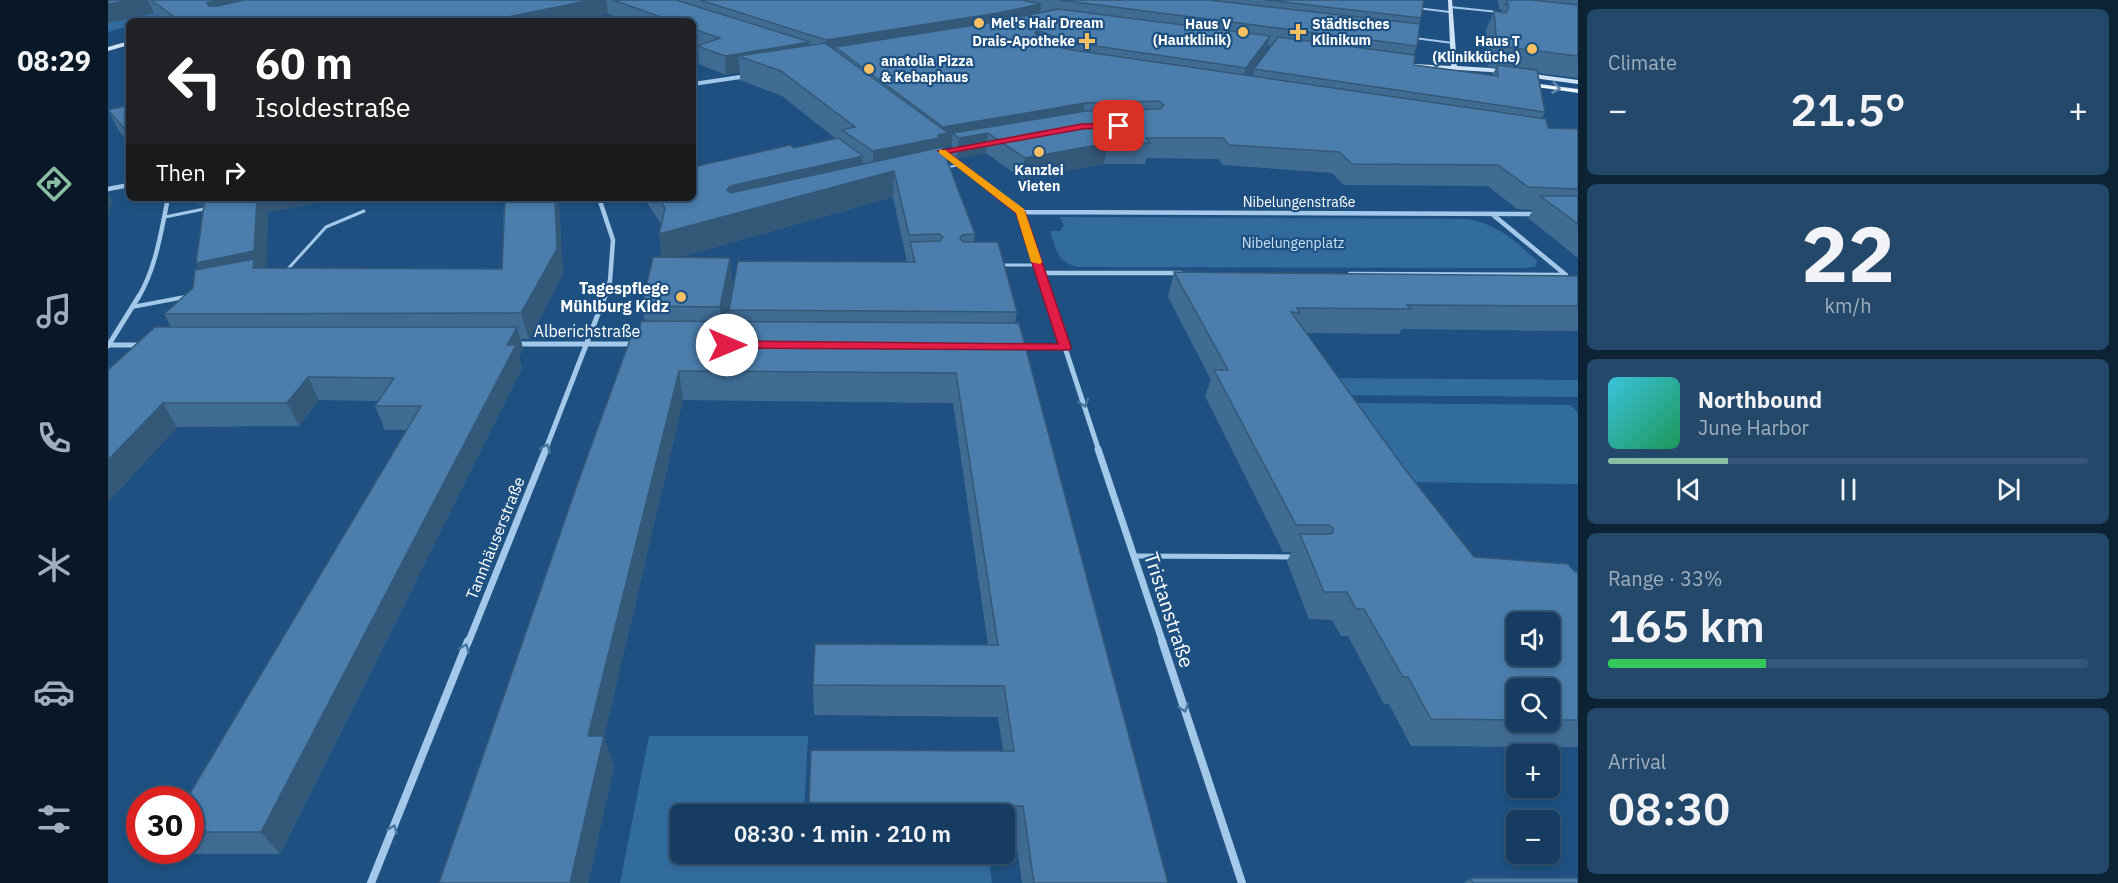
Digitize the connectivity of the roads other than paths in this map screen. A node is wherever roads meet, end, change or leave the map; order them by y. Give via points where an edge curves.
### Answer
1 (1450, 6) edge
2 (1416, 8) edge
3 (1489, 11) junction
4 (1500, 13) edge
5 (1490, 18) dead end
6 (1414, 39) edge
7 (1453, 43) junction
8 (126, 44) edge
9 (108, 49) edge
10 (1408, 67) edge
11 (1455, 71) junction
12 (749, 75) edge
13 (1484, 78) edge
14 (1514, 82) edge
15 (1578, 82) edge
16 (696, 84) edge
17 (1578, 91) edge
18 (933, 144) edge
19 (952, 149) edge
20 (942, 151) junction
21 (959, 165) junction
22 (937, 169) edge
23 (126, 186) edge
24 (108, 189) edge
25 (168, 201) edge
26 (600, 201) edge
27 (220, 206) edge
28 (364, 211) dead end
29 (1020, 212) junction
30 (1492, 214) junction
31 (1546, 214) edge
32 (165, 217) junction
33 (994, 265) edge
34 (1038, 265) junction
35 (1040, 273) junction
36 (1193, 273) edge
37 (1346, 274) edge
38 (281, 277) edge
39 (189, 296) edge
40 (132, 307) junction
41 (504, 344) edge
42 (588, 344) junction
43 (646, 344) edge
44 (108, 345) edge
45 (145, 345) edge
46 (1007, 347) edge
47 (1065, 347) junction
48 (1134, 556) junction
49 (1304, 557) edge
50 (371, 883) edge
51 (1242, 883) edge

1 - 2 lane
1 - 3 lane
1 - 7 main road
3 - 4 lane
3 - 5 lane
6 - 7 lane
7 - 11 main road
8 - 9 main road
10 - 11 main road
11 - 13 main road
11 - 15 main road
12 - 16 street
14 -> 17 main road via 1537,89
18 - 20 street
19 - 20 street
20 - 21 street
21 - 22 lane
21 - 29 street
23 - 24 street
25 - 32 street
26 - 42 street, Tannhäuserstraße via 614,240 610,281
27 - 32 lane
28 - 38 lane via 326,227
29 - 30 street, Nibelungenstraße
29 - 34 street, Tristanstraße
30 - 31 street, Nibelungenstraße
30 - 37 street via 1566,275
32 - 40 street via 145,286
33 - 34 lane
34 - 35 street, Tristanstraße
35 - 36 street
35 - 47 street, Tristanstraße
39 - 40 lane
40 - 44 street
41 - 42 street, Alberichstraße
42 - 43 street, Alberichstraße
50 -> 42 street, Tannhäuserstraße
44 - 45 street
46 - 47 street
47 -> 48 street, Tristanstraße
48 - 49 lane
48 -> 51 street, Tristanstraße

